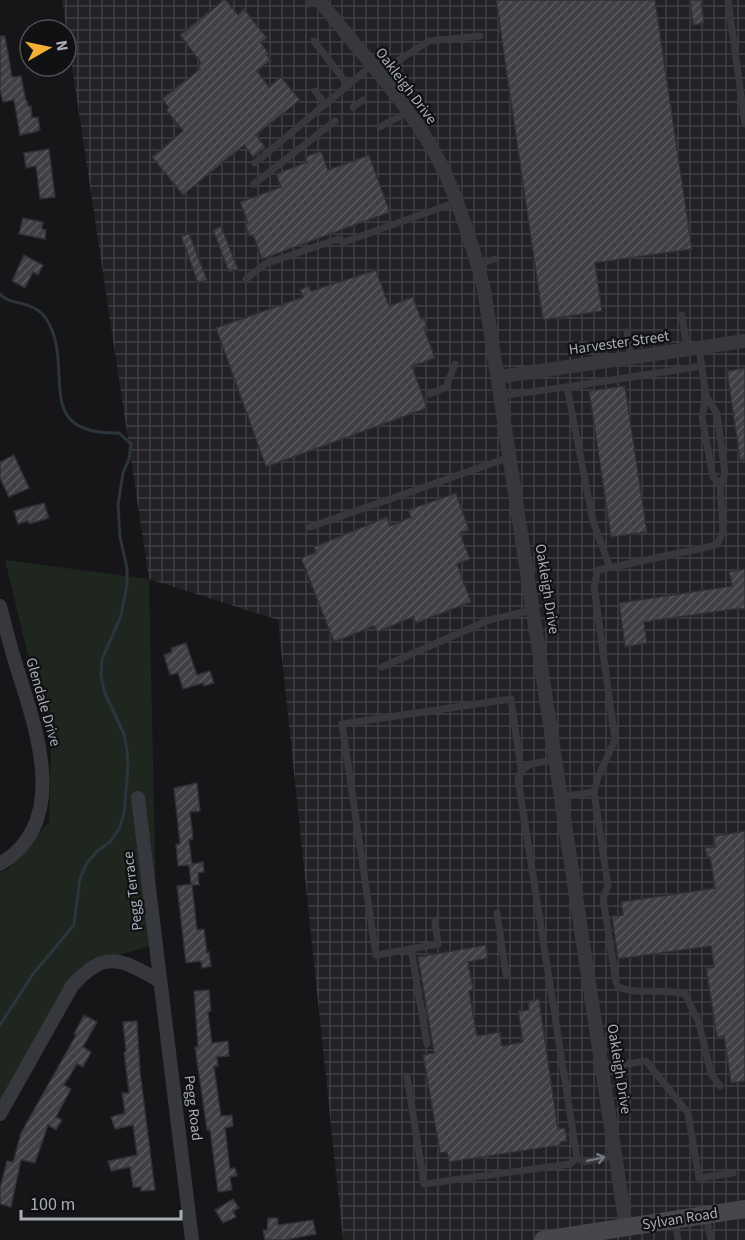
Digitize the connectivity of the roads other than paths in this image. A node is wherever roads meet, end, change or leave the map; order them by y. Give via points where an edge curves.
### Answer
1 (728, 0) edge
2 (314, 1) edge
3 (480, 36) dead end
4 (314, 41) dead end
5 (374, 70) junction
6 (348, 85) junction
7 (315, 91) dead end
8 (363, 100) dead end
9 (325, 104) junction
10 (353, 107) dead end
11 (408, 112) junction
12 (335, 122) dead end
13 (745, 124) edge
14 (380, 127) dead end
15 (255, 163) dead end
16 (254, 184) dead end
17 (457, 202) junction
18 (495, 259) dead end
19 (478, 264) junction
20 (246, 279) dead end
21 (682, 315) dead end
22 (627, 332) dead end
23 (745, 341) edge
24 (693, 349) junction
25 (631, 358) junction
26 (455, 364) dead end
27 (702, 366) junction
28 (498, 377) junction
29 (567, 387) junction
30 (430, 394) dead end
31 (501, 396) junction
32 (706, 396) junction
33 (510, 457) junction
34 (720, 485) junction
35 (310, 527) dead end
36 (610, 568) junction
37 (0, 606) edge
38 (533, 610) junction
39 (6, 655) edge
40 (382, 667) dead end
41 (556, 760) junction
42 (521, 770) junction
43 (594, 792) junction
44 (561, 797) junction
45 (138, 798) dead end
46 (0, 864) edge
47 (496, 913) dead end
48 (435, 922) dead end
49 (411, 948) junction
50 (506, 974) dead end
51 (160, 981) junction
52 (427, 1044) dead end
53 (602, 1068) junction
54 (407, 1076) dead end
55 (720, 1086) dead end
56 (0, 1114) edge
57 (615, 1155) junction
58 (577, 1158) junction
59 (733, 1173) dead end
60 (745, 1209) edge
61 (706, 1215) junction
62 (675, 1221) junction
63 (626, 1227) junction
64 (192, 1240) edge
65 (543, 1240) edge
66 (678, 1240) edge
67 (711, 1240) edge

1 - 13 lane
2 - 5 street, Oakleigh Drive
3 - 5 lane via 429,41
4 - 6 lane
5 - 6 lane
5 - 11 street, Oakleigh Drive
6 - 9 lane
7 - 9 lane
8 - 10 lane
9 - 15 lane
11 - 14 lane
11 - 17 street, Oakleigh Drive
12 - 16 lane
17 - 19 street, Oakleigh Drive
17 - 20 lane via 344,242 338,239 265,264
18 - 19 lane
19 - 28 street, Oakleigh Drive
21 - 24 lane
22 - 25 lane
23 - 24 street, Harvester Street
24 - 25 street, Harvester Street
24 - 27 lane
25 - 28 street, Harvester Street
26 - 30 lane via 446,387
27 - 29 lane
27 - 32 lane
28 - 31 street, Oakleigh Drive
29 - 31 lane
29 - 36 lane via 593,521
31 - 33 street, Oakleigh Drive
32 - 34 lane via 702,417 713,477
32 - 34 lane via 717,414 725,474
33 - 35 lane
33 - 38 street, Oakleigh Drive
34 - 36 lane via 723,531 718,544
36 - 43 lane via 598,570 594,586 615,740
37 - 39 street, Glendale Drive
38 - 40 lane via 489,620
38 - 41 street, Oakleigh Drive
39 - 46 street, Glendale Drive via 40,744 43,792 33,829 22,846
41 - 42 lane via 528,764
41 - 44 street, Oakleigh Drive
42 - 49 lane via 511,699 342,724 376,954
42 - 58 lane via 519,786
43 - 44 lane
43 - 55 lane via 608,886 603,898 615,982 618,987 635,992 685,994 699,1023 711,1074
44 - 53 street, Oakleigh Drive
45 - 51 street, Pegg Terrace
47 - 50 lane
48 - 49 lane via 438,944
49 - 52 lane
51 - 56 street via 130,964 110,961 87,969 72,986
51 - 64 street, Pegg Road
53 - 57 street, Oakleigh Drive
53 - 59 lane via 646,1061 688,1113 699,1178
54 - 58 lane via 424,1184 570,1164
58 -> 57 lane via 584,1162
57 - 63 street, Oakleigh Drive
60 - 61 main road, Sylvan Road
61 - 62 main road, Sylvan Road
61 - 67 lane
62 - 63 main road, Sylvan Road
62 - 66 lane
63 - 65 main road, Sylvan Road

